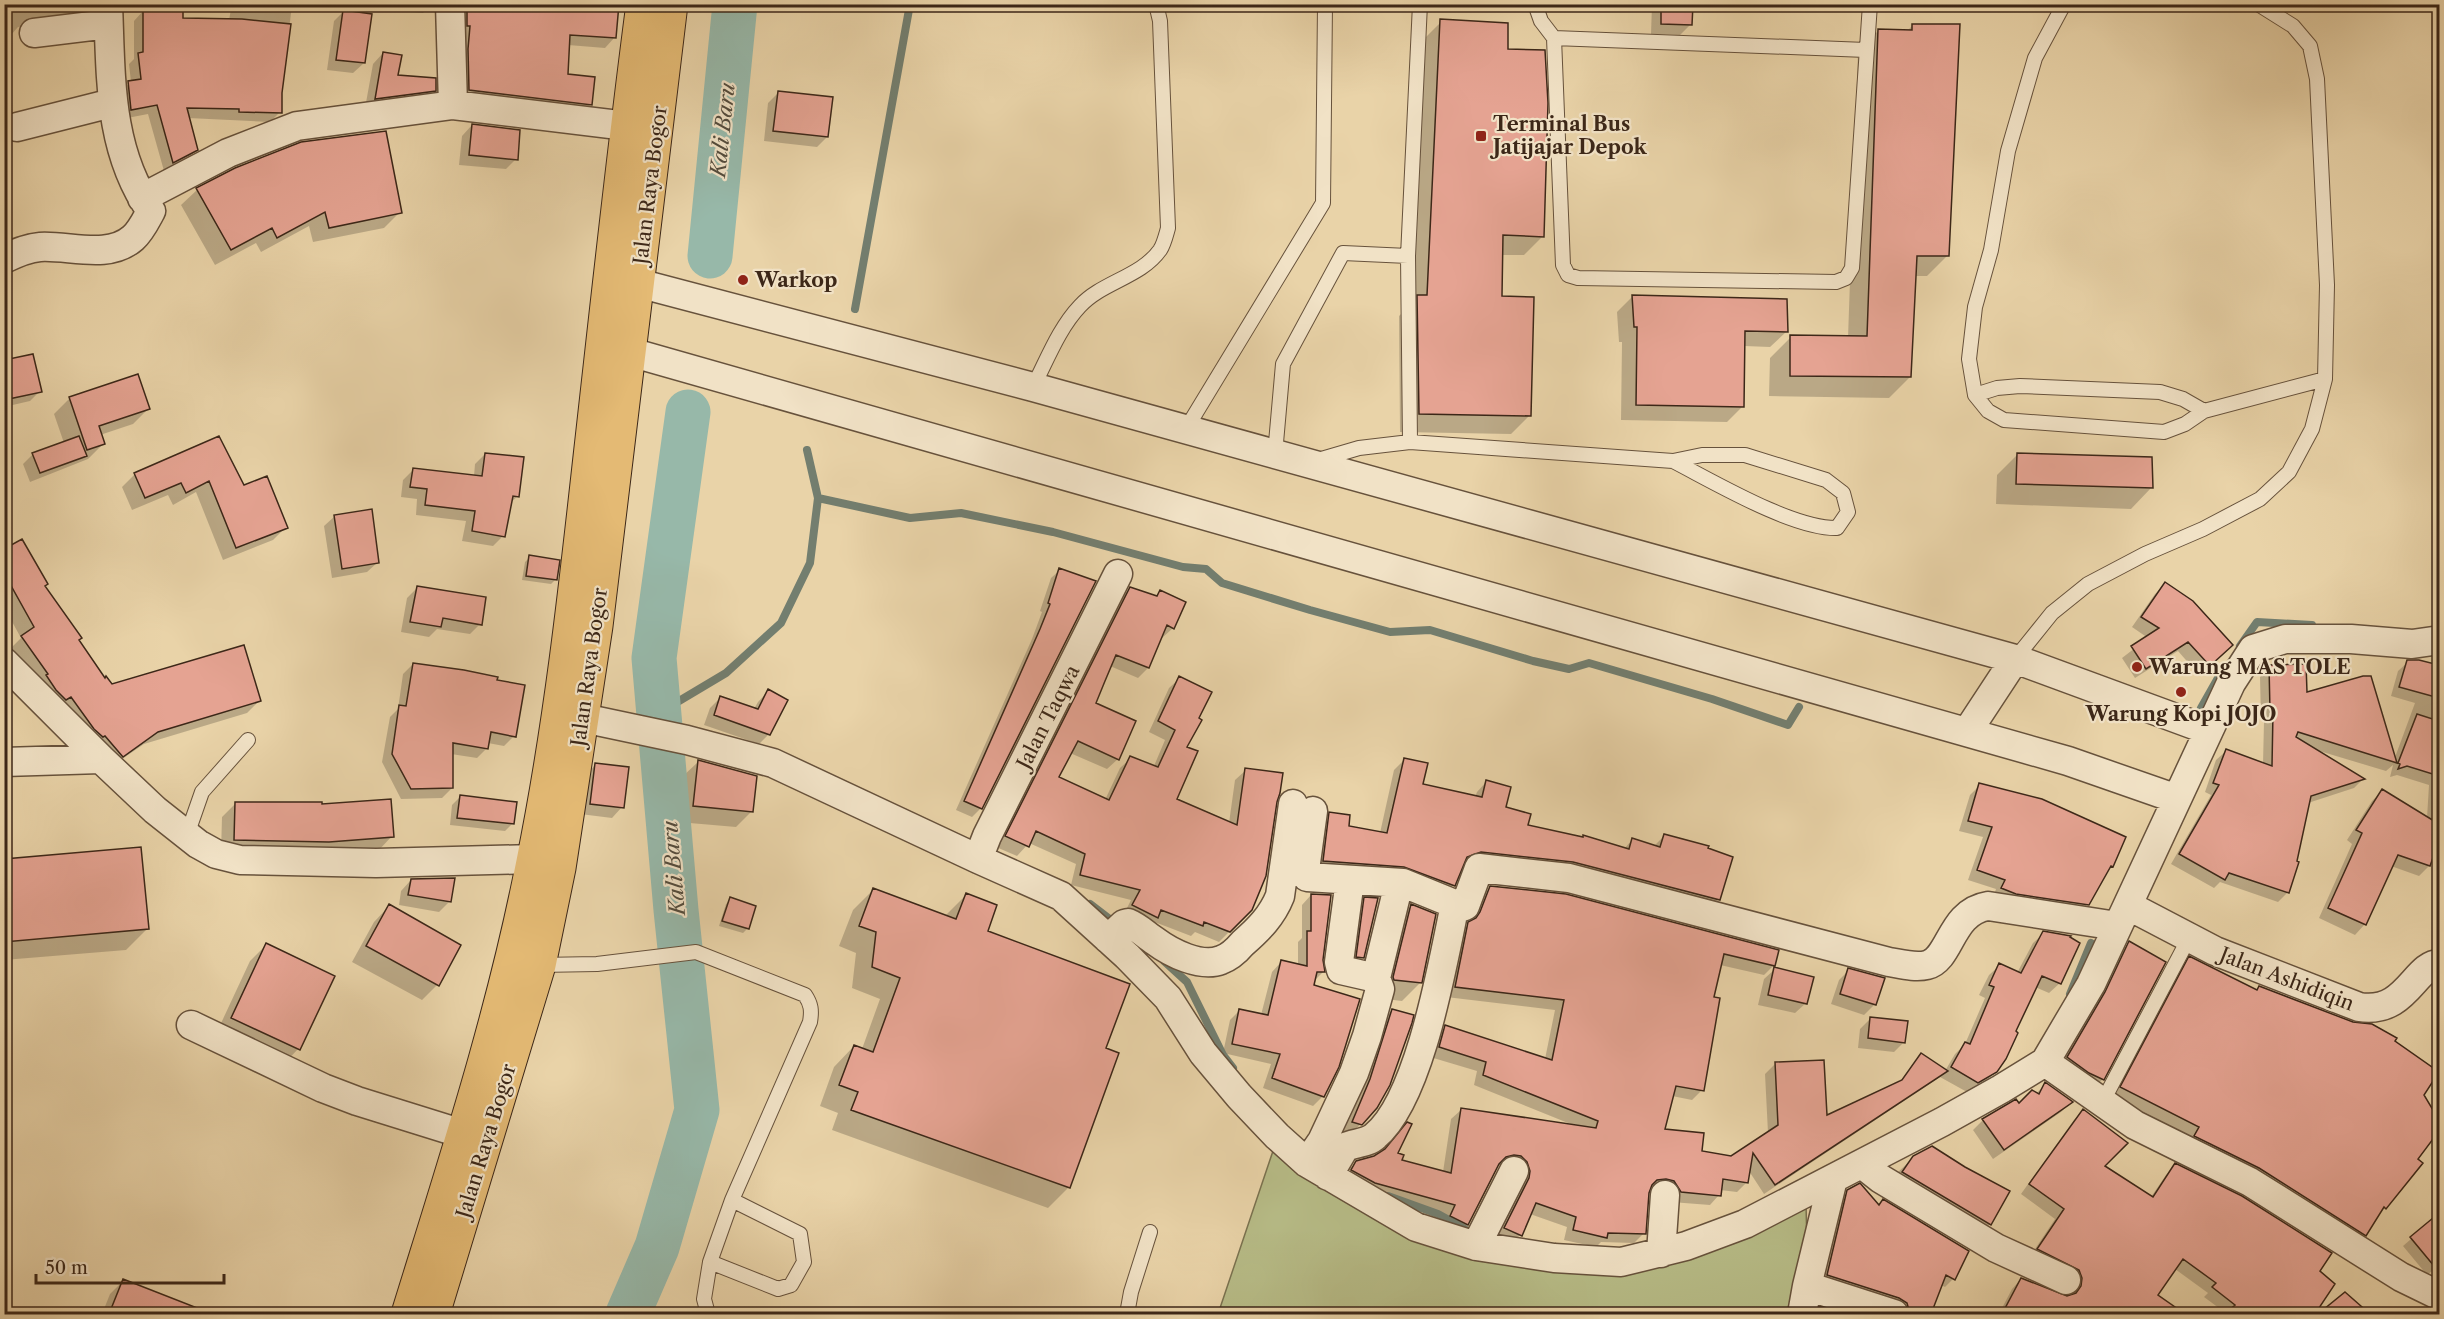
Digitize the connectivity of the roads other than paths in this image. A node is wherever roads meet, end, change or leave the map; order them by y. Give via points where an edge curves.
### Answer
1 (450, 4) edge
2 (643, 4) edge
3 (671, 4) edge
4 (1156, 4) edge
5 (1325, 4) edge
6 (1420, 4) edge
7 (1534, 4) edge
8 (1870, 4) edge
9 (2064, 4) edge
10 (2258, 4) edge
11 (108, 14) edge
12 (34, 33) dead end
13 (1554, 38) junction
14 (1866, 50) junction
15 (112, 103) junction
16 (453, 105) junction
17 (627, 126) junction
18 (18, 127) dead end
19 (147, 204) junction
20 (1408, 256) junction
21 (4, 259) edge
22 (624, 280) junction
23 (616, 348) junction
24 (2325, 379) junction
25 (1033, 387) junction
26 (1975, 395) junction
27 (2204, 411) junction
28 (1186, 429) junction
29 (1410, 442) junction
30 (1275, 454) junction
31 (1673, 461) junction
32 (1309, 463) junction
33 (1118, 574) dead end
34 (2439, 640) edge
35 (2015, 659) junction
36 (4, 663) edge
37 (583, 718) junction
38 (2208, 730) junction
39 (1967, 732) junction
40 (248, 740) dead end
41 (101, 759) junction
42 (4, 762) edge
43 (2177, 800) junction
44 (187, 835) junction
45 (982, 848) junction
46 (534, 859) junction
47 (1350, 880) junction
48 (1399, 883) junction
49 (1455, 904) junction
50 (2123, 916) junction
51 (1115, 932) junction
52 (2189, 938) junction
53 (2439, 964) edge
54 (539, 965) junction
55 (1376, 978) junction
56 (191, 1025) dead end
57 (2045, 1062) junction
58 (2102, 1103) junction
59 (463, 1134) junction
60 (1321, 1163) junction
61 (1862, 1164) junction
62 (1514, 1171) dead end
63 (1833, 1179) junction
64 (1665, 1195) dead end
65 (732, 1200) junction
66 (1150, 1232) dead end
67 (1479, 1240) junction
68 (1661, 1245) junction
69 (710, 1262) junction
70 (2066, 1280) dead end
71 (1807, 1286) junction
72 (2439, 1296) edge
73 (408, 1314) edge
74 (433, 1314) edge
75 (708, 1314) edge
76 (1127, 1314) edge
77 (1802, 1314) edge
78 (1894, 1314) edge

1 - 16 street
2 - 17 highway, Jalan Raya Bogor
3 - 22 highway, Jalan Raya Bogor
4 - 25 lane via 1160,21 1168,228 1160,249 1143,266 1080,305
5 - 28 lane via 1323,203
6 - 20 lane
7 - 13 lane
8 - 14 lane
9 - 26 lane via 2035,58 2008,151 1992,250 1975,307 1969,359
10 - 24 lane via 2293,26 2310,46 2317,79 2326,285
11 - 12 street
11 - 15 street
13 - 14 lane
13 - 14 lane via 1563,265 1568,275 1578,278 1836,282 1846,278 1852,268
15 - 18 street
15 - 19 street via 123,153
16 - 17 street
16 - 19 street via 297,126 228,153
17 - 22 highway, Jalan Raya Bogor
19 - 21 street via 133,238 118,246 39,247
20 - 29 lane
20 - 30 lane via 1343,253 1283,364
22 - 23 highway, Jalan Raya Bogor
22 - 25 street
23 - 37 highway, Jalan Raya Bogor
23 - 39 street
23 - 46 highway, Jalan Raya Bogor
24 - 27 lane
24 - 35 lane via 2313,429 2289,472 2260,499 2088,584 2052,613
25 - 28 street
26 - 27 lane via 2020,386 2160,392
26 - 27 lane via 1988,411 2004,420 2164,432 2186,424
28 - 30 street
29 - 31 lane
29 - 32 lane via 1359,448
30 - 32 street
31 - 31 lane via 1702,455 1744,454 1826,480 1843,493 1848,512 1837,528 1821,528 1736,494
32 - 35 street
33 - 45 street, Jalan Taqwa
34 - 38 street via 2412,644 2285,639 2253,649 2230,683
35 - 38 street
35 - 39 street
36 - 41 street
37 - 45 street via 773,763
37 - 54 highway, Jalan Raya Bogor
38 - 43 street
39 - 43 street via 2068,761
40 - 44 lane via 202,792
41 - 42 street
41 - 44 street
43 - 50 street
44 - 46 street via 216,854 240,860 376,863
45 - 51 street
46 - 59 highway, Jalan Raya Bogor via 513,957
47 - 48 street
47 - 51 street via 1306,875 1303,808 1275,909 1259,929 1220,961 1179,955 1132,924
47 - 55 street via 1341,970
48 - 49 street
48 - 55 street
49 - 50 street, Jalan Ashidiqin via 1465,906 1479,868 1569,878 1914,966 1929,965 1938,957 1967,914 1976,908
49 - 60 street via 1421,1052 1397,1109 1377,1135 1345,1147
50 - 52 street, Jalan Ashidiqin
50 - 57 street via 2091,984
51 - 60 street via 1239,1096 1277,1136
52 - 53 street, Jalan Ashidiqin via 2372,1010 2387,1006 2403,995 2429,966
52 - 58 lane
54 - 65 lane via 597,964 693,953 805,995 812,1012 810,1022
54 - 74 highway, Jalan Raya Bogor
55 - 60 street via 1380,989 1367,1036
56 - 59 street via 323,1088
57 - 58 street
57 - 61 street
58 - 72 street via 2135,1125 2250,1182 2401,1278
59 - 73 highway, Jalan Raya Bogor
60 - 67 street via 1416,1227
61 - 63 street
61 - 70 street via 1996,1248
62 - 67 street
63 - 68 street via 1745,1224 1686,1246
63 - 71 street
64 - 68 street
65 - 69 lane
65 - 69 lane via 800,1234 804,1262 791,1285 778,1289
66 - 76 lane
67 - 68 street via 1554,1258 1621,1262
69 - 75 lane via 704,1299
71 - 77 street
71 - 78 street

